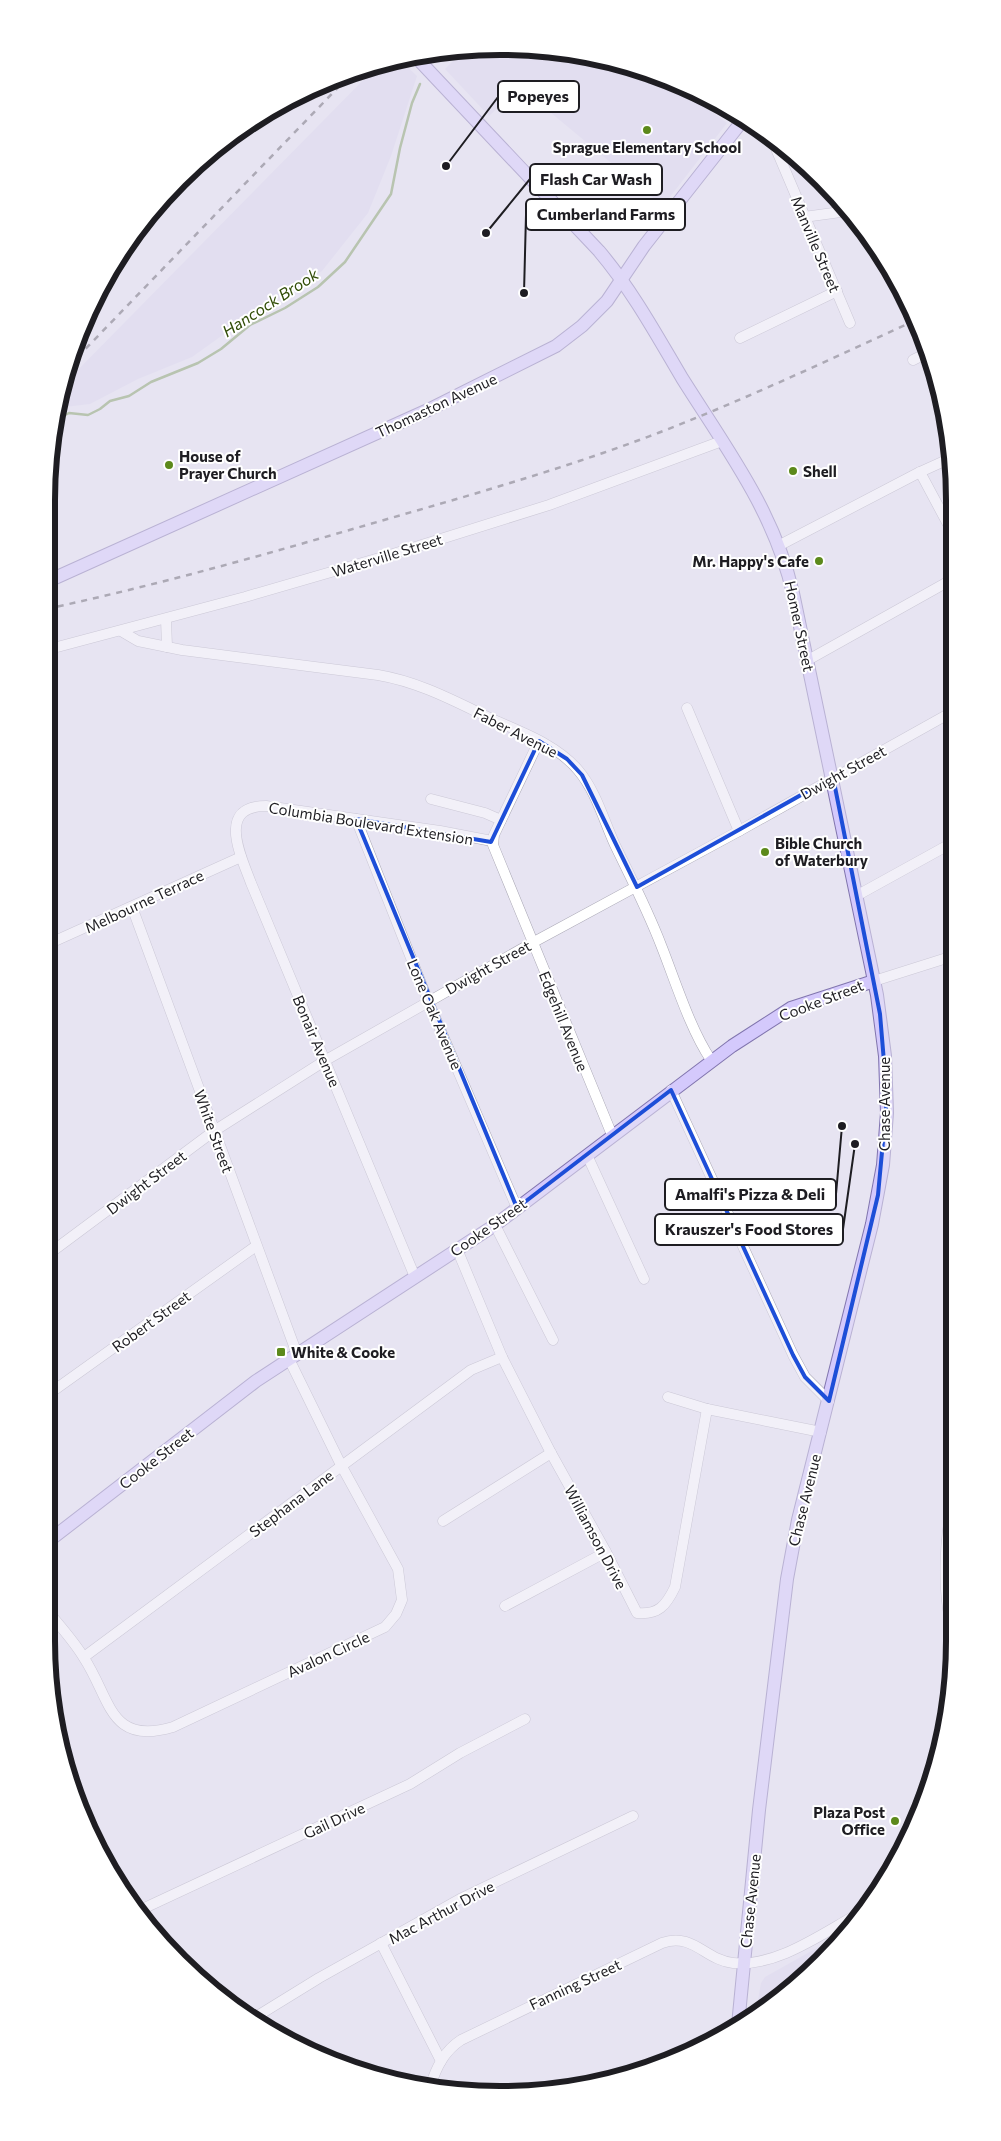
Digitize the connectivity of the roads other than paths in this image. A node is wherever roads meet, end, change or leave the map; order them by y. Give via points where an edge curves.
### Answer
1 (421, 63) edge
2 (739, 125) edge
3 (777, 151) edge
4 (839, 212) edge
5 (804, 217) junction
6 (622, 280) junction
7 (836, 292) junction
8 (850, 323) dead end
9 (740, 338) dead end
10 (921, 355) edge
11 (913, 360) dead end
12 (722, 441) junction
13 (944, 461) edge
14 (920, 472) junction
15 (946, 521) edge
16 (780, 545) junction
17 (55, 578) edge
18 (946, 583) edge
19 (166, 619) junction
20 (121, 631) junction
21 (167, 647) junction
22 (55, 648) edge
23 (808, 660) junction
24 (687, 708) dead end
25 (946, 715) edge
26 (539, 741) junction
27 (833, 777) junction
28 (431, 799) dead end
29 (250, 808) joint
30 (356, 819) junction
31 (501, 820) junction
32 (739, 831) junction
33 (492, 841) junction
34 (946, 846) edge
35 (242, 857) junction
36 (637, 887) junction
37 (856, 896) junction
38 (132, 907) junction
39 (55, 941) edge
40 (532, 943) junction
41 (946, 958) edge
42 (874, 981) junction
43 (428, 1000) junction
44 (326, 1060) junction
45 (711, 1060) junction
46 (670, 1090) junction
47 (214, 1131) junction
48 (612, 1136) junction
49 (587, 1155) junction
50 (517, 1208) junction
51 (494, 1225) junction
52 (256, 1246) junction
53 (55, 1249) edge
54 (458, 1249) junction
55 (415, 1277) junction
56 (644, 1279) dead end
57 (553, 1340) dead end
58 (293, 1356) junction
59 (502, 1357) junction
60 (55, 1390) edge
61 (668, 1397) dead end
62 (829, 1402) junction
63 (707, 1409) junction
64 (821, 1432) junction
65 (551, 1453) junction
66 (341, 1465) junction
67 (443, 1521) dead end
68 (55, 1536) edge
69 (946, 1550) edge
70 (606, 1552) junction
71 (946, 1572) edge
72 (505, 1606) dead end
73 (55, 1620) edge
74 (84, 1657) junction
75 (525, 1718) dead end
76 (633, 1816) dead end
77 (144, 1908) edge
78 (848, 1919) edge
79 (381, 1943) junction
80 (744, 1963) junction
81 (259, 2015) edge
82 (739, 2017) edge
83 (441, 2061) junction
84 (433, 2080) edge

1 - 6 main road, Homer Street
2 - 6 main road, Thomaston Avenue via 644,246
3 - 5 street, Manville Street
4 - 5 street
5 - 7 street, Manville Street
6 - 12 main road, Homer Street
6 - 17 main road, Thomaston Avenue via 582,326 543,354 390,427
7 - 8 street, Manville Street
7 - 9 street
10 - 11 street
12 - 16 main road, Homer Street
12 - 19 street, Waterville Street via 541,508
13 - 14 street
14 - 15 street
14 - 16 street
16 - 23 main road, Homer Street
18 - 23 street
19 - 20 street, Waterville Street
19 - 21 street
20 - 21 street, Faber Avenue via 138,641
20 - 22 street, Waterville Street
21 - 26 street, Faber Avenue via 405,680
23 - 27 main road, Homer Street
24 - 32 street
25 - 27 street, Dwight Street
26 - 31 street
26 - 36 street, Faber Avenue via 567,759 582,774
27 - 32 street, Dwight Street
27 - 37 main road, Homer Street
28 - 31 street, Columbia Boulevard Extension
29 - 30 street, Columbia Boulevard Extension via 266,806
29 - 35 street, Bonair Avenue via 241,814 237,822 237,841
30 - 33 street, Columbia Boulevard Extension
30 - 43 street, Lone Oak Avenue
31 - 33 street
32 - 36 street, Dwight Street
33 - 40 street, Edgehill Avenue
34 - 37 street
35 - 38 street, Melbourne Terrace
35 - 44 street, Bonair Avenue
36 - 40 street, Dwight Street
36 - 45 street, Faber Avenue via 695,1029
37 - 42 main road, Homer Street
38 - 39 street, Melbourne Terrace
38 - 47 street, White Street
40 - 43 street, Dwight Street
40 - 48 street, Edgehill Avenue
41 - 42 street, Cooke Street
42 - 45 main road, Cooke Street via 783,1012
42 - 62 main road, Chase Avenue via 886,1080 885,1148 872,1224
43 - 44 street, Dwight Street
43 - 50 street, Lone Oak Avenue
44 - 47 street, Dwight Street
44 - 55 street, Bonair Avenue
45 - 46 main road, Cooke Street
46 - 48 main road, Cooke Street
46 - 62 street via 804,1377
47 - 52 street, White Street
47 - 53 street, Dwight Street
48 - 49 main road, Cooke Street
49 - 50 main road, Cooke Street
49 - 56 street
50 - 51 main road, Cooke Street
51 - 54 main road, Cooke Street
51 - 57 street
52 - 58 street, White Street
52 - 60 street, Robert Street
54 - 55 main road, Cooke Street
54 - 59 street, Williamson Drive
55 - 58 main road, Cooke Street
58 - 66 street, Avalon Circle
58 - 68 main road, Cooke Street via 239,1393
59 - 65 street, Williamson Drive
59 - 66 street, Stephana Lane via 471,1370
61 - 63 street
62 - 64 main road, Chase Avenue
63 - 64 street
63 - 70 street, Williamson Drive via 675,1587 668,1603 650,1614 637,1614
64 - 80 main road, Chase Avenue via 798,1520 787,1579
65 - 67 street
65 - 70 street, Williamson Drive
66 - 74 street, Stephana Lane
66 - 74 street, Avalon Circle via 398,1569 402,1600 385,1627 174,1727 156,1732 139,1732 125,1727 114,1716
69 - 71 street
70 - 72 street
73 - 74 street, Avalon Circle
75 - 77 street, Gail Drive via 410,1784
76 - 79 street, Mac Arthur Drive via 460,1899
78 - 80 street via 783,1953
79 - 81 street, Mac Arthur Drive
79 - 83 street
80 - 82 main road, Chase Avenue
80 - 83 street, Fanning Street via 720,1959 686,1941 666,1942 474,2033 452,2046
83 - 84 street, Fanning Street

